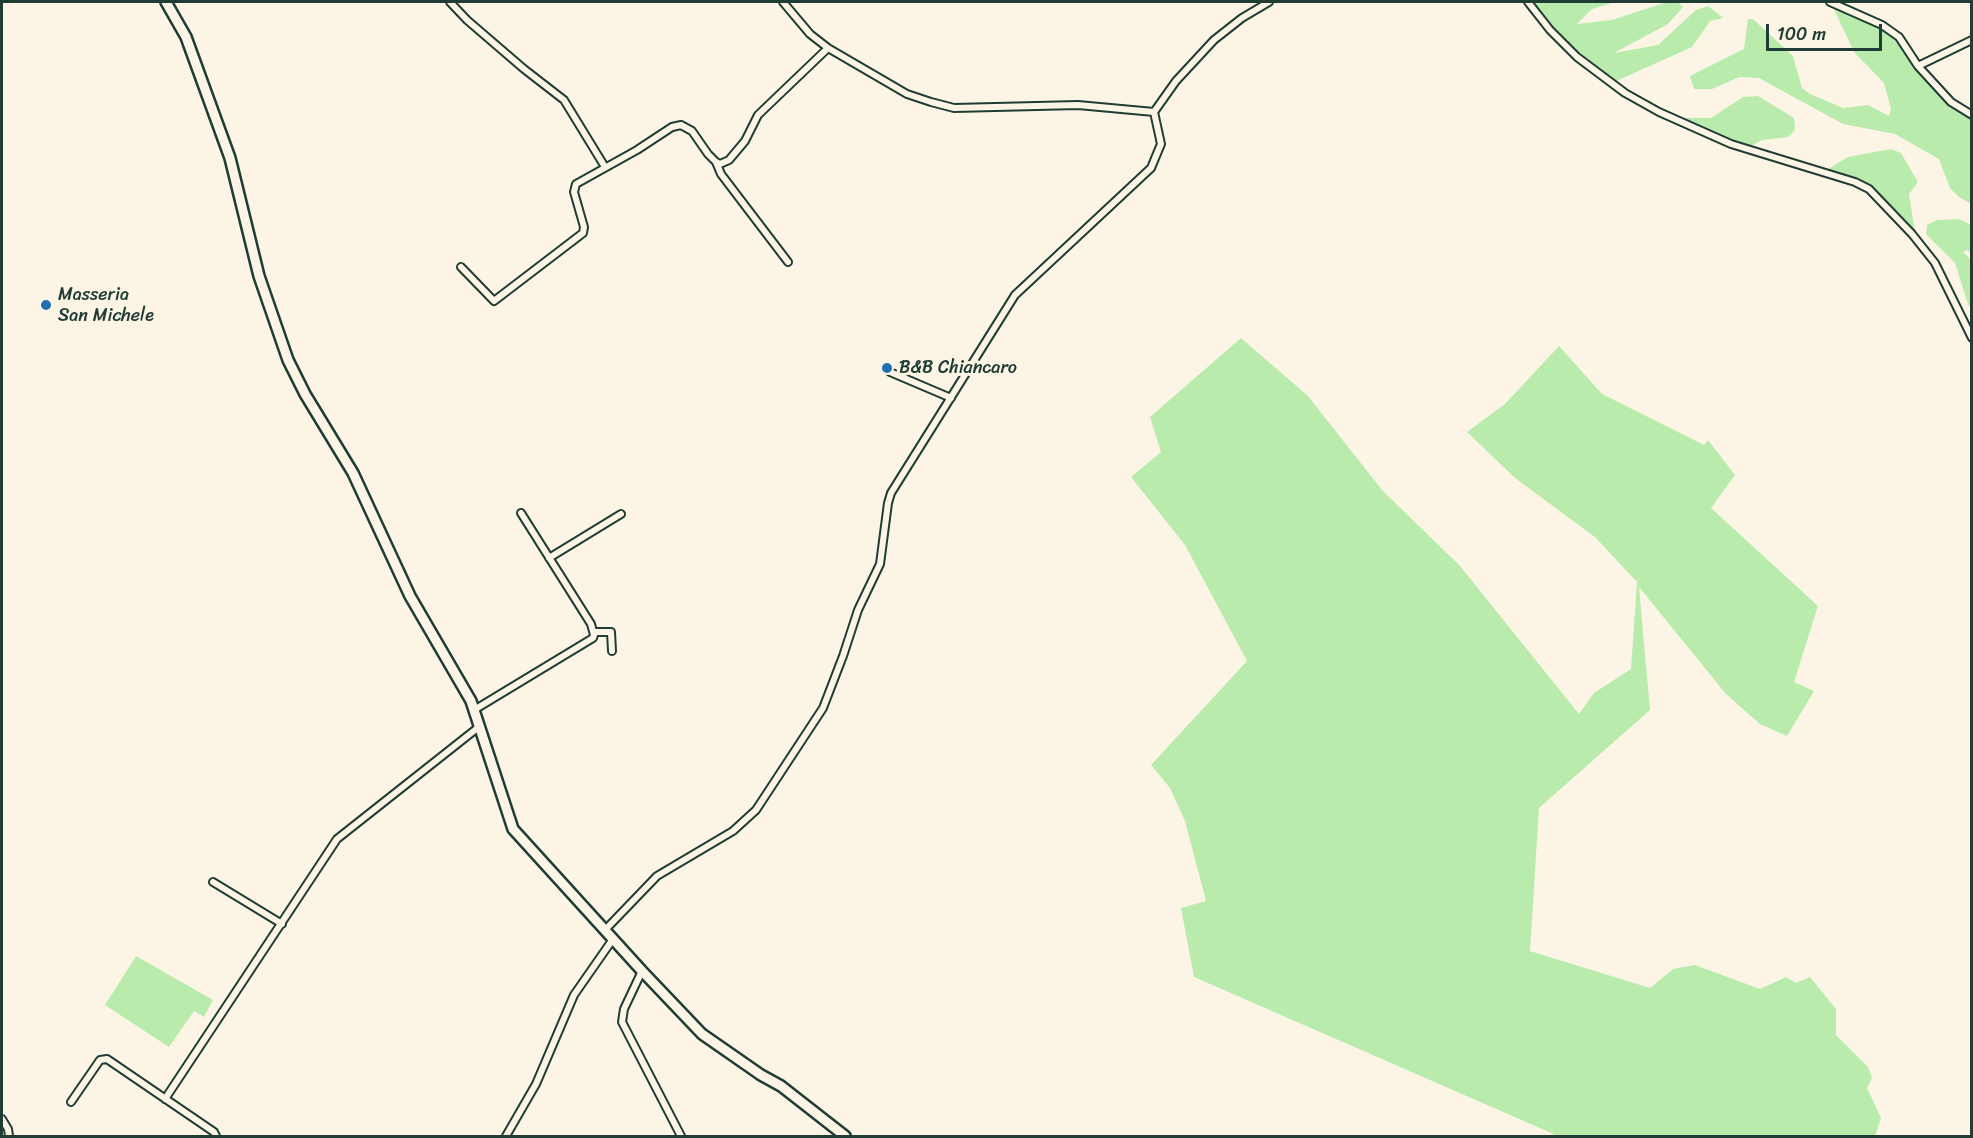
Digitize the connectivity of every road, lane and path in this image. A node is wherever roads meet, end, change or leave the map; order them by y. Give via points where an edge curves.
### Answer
1 (166, 2) edge
2 (450, 2) edge
3 (783, 2) edge
4 (1269, 2) edge
5 (1528, 2) edge
6 (1830, 2) edge
7 (1971, 40) edge
8 (828, 48) junction
9 (1918, 66) junction
10 (1154, 112) junction
11 (1971, 115) edge
12 (716, 162) junction
13 (605, 167) junction
14 (788, 262) dead end
15 (461, 267) dead end
16 (1971, 338) edge
17 (890, 372) dead end
18 (951, 398) junction
19 (521, 513) dead end
20 (621, 514) dead end
21 (549, 558) junction
22 (595, 632) junction
23 (612, 651) dead end
24 (474, 710) junction
25 (480, 726) junction
26 (213, 882) dead end
27 (282, 924) junction
28 (605, 930) junction
29 (613, 939) junction
30 (642, 971) junction
31 (165, 1099) junction
32 (71, 1102) dead end
33 (2, 1119) edge
34 (9, 1137) edge
35 (216, 1137) edge
36 (507, 1137) edge
37 (681, 1137) edge
38 (845, 1137) edge

1 - 24 street via 186,37 230,158 259,276 288,360 353,473 410,596
2 - 13 street via 564,100
3 - 8 street via 810,34
4 - 10 street via 1214,40
5 - 16 street via 1577,57 1625,93 1659,112 1731,144 1869,189 1935,263
6 - 9 street via 1882,25 1899,37
7 - 9 street
8 - 10 street via 907,94 954,108 1078,105
8 - 12 street via 758,115 745,141 729,160
9 - 11 street via 1951,102
10 - 18 street via 1161,144 1151,168 1019,290
12 - 13 street via 692,131 677,125
12 - 14 street
13 - 15 street via 574,187 582,233 494,301
17 - 18 street
18 - 28 street via 891,493 880,564 858,610 823,708 756,810 734,831 657,876
19 - 21 street
20 - 21 street
21 - 22 street
22 - 23 street via 611,632
22 - 24 street via 593,638
24 - 25 street
25 - 27 street via 337,839
25 - 28 street via 513,829
26 - 27 street
27 - 31 street
28 - 29 street
29 - 30 street
29 - 36 street via 574,995 537,1084
30 - 37 street via 622,1022
30 - 38 street via 714,1044 781,1086
31 - 32 street via 103,1058
31 - 35 street
33 - 34 street

